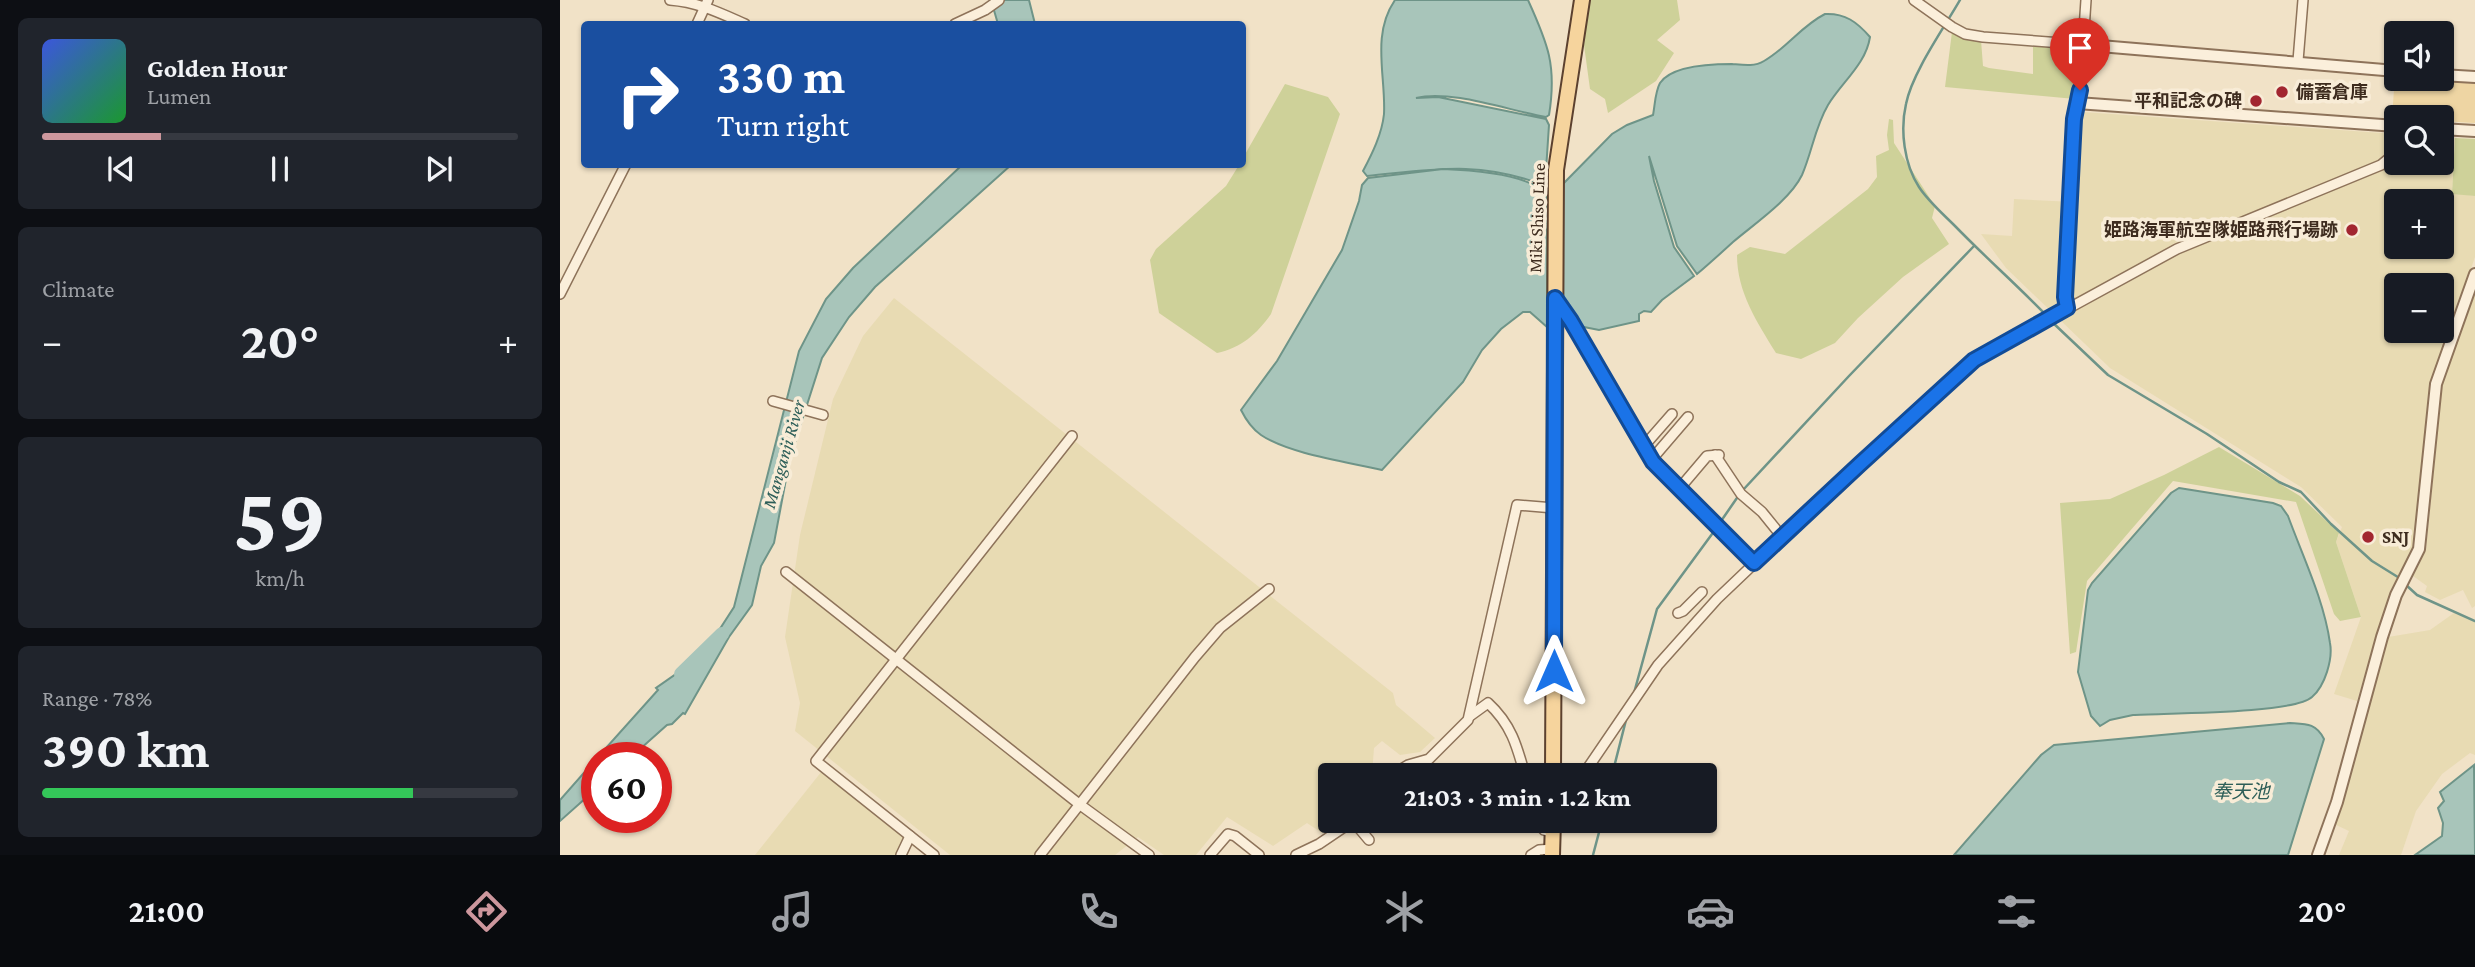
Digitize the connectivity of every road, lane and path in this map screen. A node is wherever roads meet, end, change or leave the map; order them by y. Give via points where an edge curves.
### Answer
1 (670, 0) edge
2 (1582, 0) edge
3 (1914, 0) edge
4 (2086, 0) edge
5 (2303, 0) edge
6 (707, 3) edge
7 (995, 3) edge
8 (698, 21) edge
9 (740, 21) edge
10 (961, 21) edge
11 (2085, 45) junction
12 (2298, 61) junction
13 (2384, 70) edge
14 (2454, 76) edge
15 (2475, 77) edge
16 (2077, 103) junction
17 (2384, 125) edge
18 (2454, 130) edge
19 (2475, 131) edge
20 (2384, 163) edge
21 (624, 168) edge
22 (2475, 274) edge
23 (560, 294) edge
24 (1555, 298) junction
25 (2067, 308) junction
26 (773, 401) dead end
27 (820, 414) dead end
28 (1672, 414) dead end
29 (1688, 417) dead end
30 (1072, 436) dead end
31 (1644, 446) junction
32 (1651, 459) junction
33 (1679, 489) junction
34 (1553, 508) junction
35 (1783, 538) junction
36 (1754, 563) junction
37 (786, 572) dead end
38 (1269, 589) dead end
39 (1711, 604) junction
40 (1695, 623) junction
41 (898, 658) junction
42 (1470, 716) junction
43 (1415, 763) edge
44 (1522, 763) edge
45 (1553, 763) edge
46 (1591, 763) edge
47 (1079, 804) junction
48 (1335, 833) edge
49 (1363, 833) edge
50 (1553, 833) edge
51 (910, 836) junction
52 (1369, 840) dead end
53 (1553, 852) edge
54 (901, 855) edge
55 (934, 855) edge
56 (1040, 855) edge
57 (1149, 855) edge
58 (1210, 855) edge
59 (1259, 855) edge
60 (1296, 855) edge
61 (1531, 855) edge
62 (2318, 855) edge

1 - 6 street
2 - 24 main road, Miki Shiso Line via 1556,170
3 - 11 street via 1965,34
4 - 11 street
5 - 12 street
6 - 8 street
6 - 9 street
7 - 10 street
11 - 12 street
11 - 16 street
12 - 13 street
14 - 15 street
16 - 17 street
16 - 25 street
18 - 19 street
20 - 25 street via 2177,249
21 - 23 street
22 - 62 street via 2436,384 2418,549 2382,637
24 - 31 street
24 - 34 main road, Miki Shiso Line
25 - 35 street via 1974,360
26 - 27 street
28 - 31 street
29 - 32 street
30 - 41 street
31 - 32 street
32 - 33 street
33 - 35 street via 1707,456 1718,455 1741,494
33 - 36 street
34 - 42 street via 1517,505
34 - 45 main road, Miki Shiso Line
35 - 36 street
36 - 39 street
37 - 41 street
38 - 47 street via 1220,628
39 - 40 street
39 - 40 street via 1700,589 1681,612
40 - 46 street via 1658,665
41 - 47 street
41 - 51 street via 816,761
42 - 43 street via 1429,759
42 - 44 street via 1488,703 1515,738
47 - 56 street
47 - 57 street
48 - 60 street
49 - 52 street
50 - 53 main road
51 - 54 street
51 - 55 street
53 - 61 street via 1539,850
58 - 59 street via 1228,834

